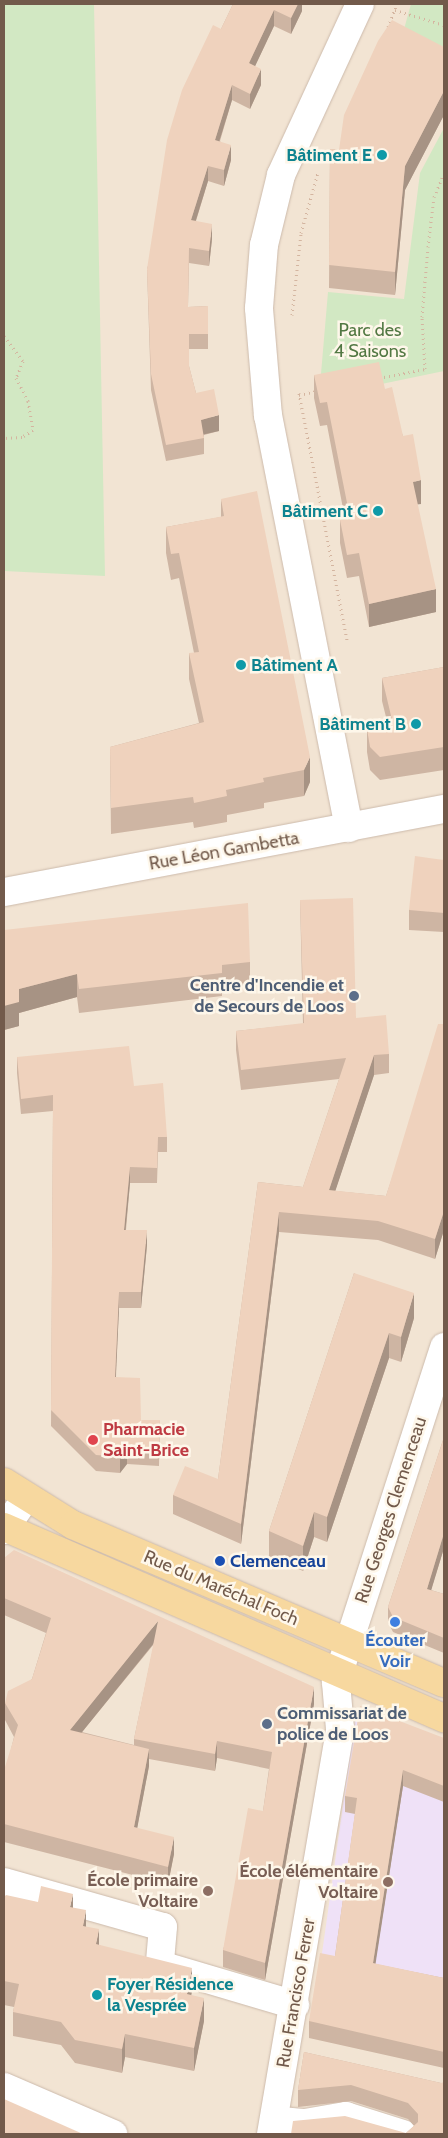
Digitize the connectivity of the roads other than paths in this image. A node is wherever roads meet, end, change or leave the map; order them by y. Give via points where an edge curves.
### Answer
1 (360, 4) edge
2 (444, 809) edge
3 (349, 828) junction
4 (4, 892) edge
5 (444, 1347) edge
6 (9, 1488) edge
7 (4, 1528) edge
8 (349, 1642) junction
9 (338, 1674) junction
10 (444, 1683) edge
11 (444, 1718) edge
12 (4, 1882) edge
13 (295, 2005) junction
14 (288, 2049) junction
15 (315, 2055) edge
16 (4, 2087) edge
17 (272, 2127) edge
18 (312, 2129) edge
19 (113, 2134) edge
20 (403, 2134) edge

1 - 3 street via 281,175 264,245 260,308 268,416
2 - 3 street, Rue Léon Gambetta
3 - 4 street, Rue Léon Gambetta
5 - 8 street, Rue Georges Clemenceau
6 - 7 street
6 - 8 main road, Rue du Maréchal Foch via 73,1525
7 - 9 main road, Rue du Maréchal Foch
8 - 9 street, Rue Georges Clemenceau
8 - 10 main road, Rue du Maréchal Foch
9 - 11 main road, Rue du Maréchal Foch
9 - 13 street, Rue Francisco Ferrer via 340,1729
12 - 13 street via 163,1927 160,1965
13 - 14 street, Rue Francisco Ferrer
14 - 15 street
14 - 17 street, Rue Francisco Ferrer
16 - 19 street
17 - 18 street
18 - 20 street via 346,2116

